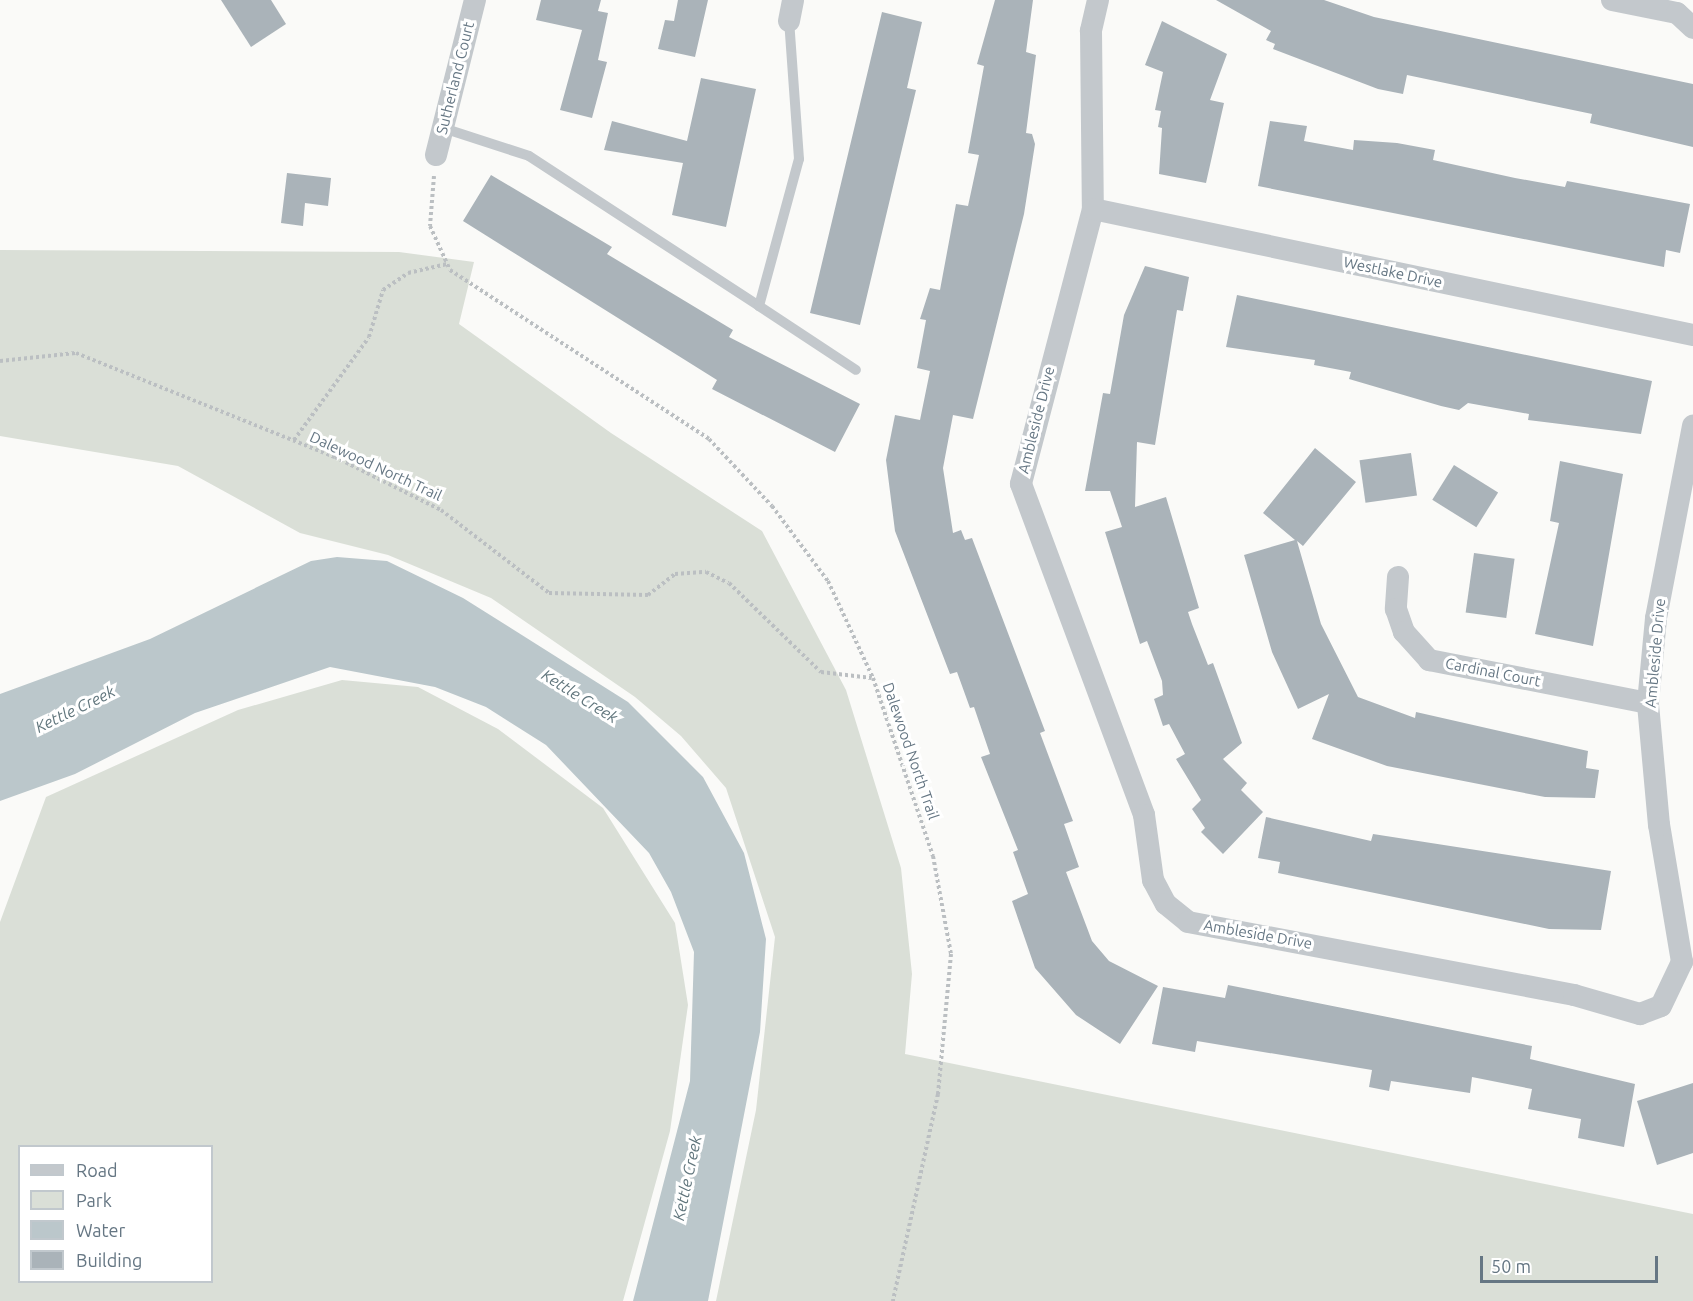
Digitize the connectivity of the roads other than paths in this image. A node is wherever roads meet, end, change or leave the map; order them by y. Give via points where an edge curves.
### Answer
1 (475, 0) edge
2 (1098, 0) edge
3 (1612, 0) edge
4 (791, 10) edge
5 (1688, 16) edge
6 (443, 128) junction
7 (436, 155) road end
8 (1093, 209) junction
9 (759, 306) junction
10 (1693, 335) edge
11 (856, 370) dead end
12 (1693, 426) edge
13 (1398, 577) dead end
14 (1648, 703) junction

1 - 6 street, Sutherland Court
2 - 8 street, Ambleside Drive via 1091,31
3 - 5 street
4 - 9 lane via 799,159
6 - 7 street, Sutherland Court
6 - 9 lane via 529,156
8 - 10 street, Westlake Drive
8 - 14 street, Ambleside Drive via 1021,484 1144,815 1153,880 1166,904 1188,922 1574,995 1640,1014 1660,1006 1682,962 1659,825
9 - 11 lane
12 - 14 street, Ambleside Drive via 1656,618
13 - 14 street, Cardinal Court via 1396,609 1404,632 1429,660

